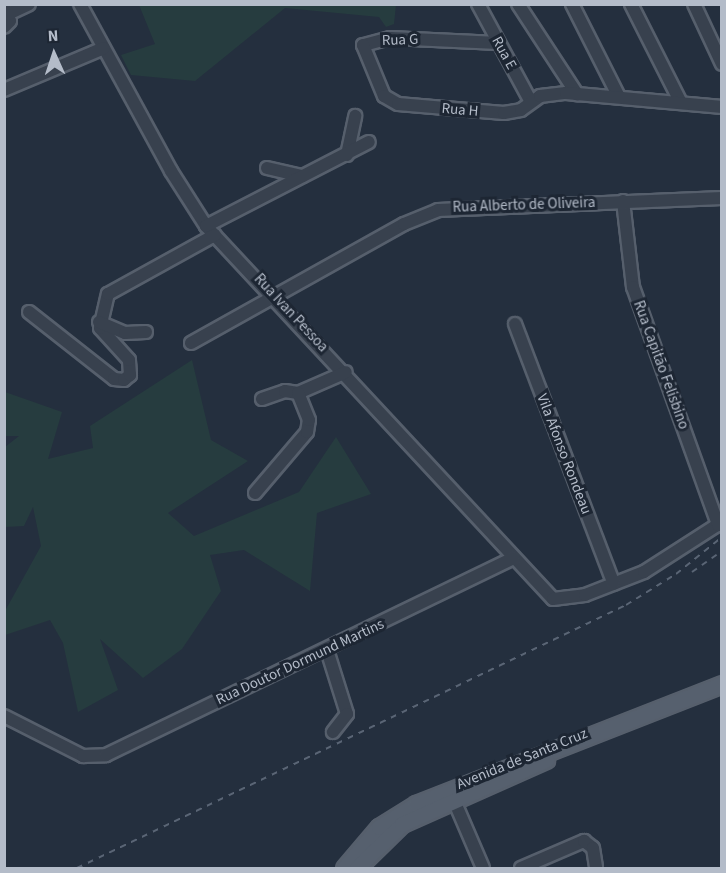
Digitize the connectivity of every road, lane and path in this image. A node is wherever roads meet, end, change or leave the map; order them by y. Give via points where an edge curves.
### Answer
1 (29, 4) edge
2 (80, 4) edge
3 (478, 4) edge
4 (518, 4) edge
5 (572, 4) edge
6 (631, 4) edge
7 (694, 4) edge
8 (6, 11) edge
9 (4, 27) edge
10 (498, 43) junction
11 (104, 48) junction
12 (722, 64) edge
13 (4, 90) edge
14 (577, 94) junction
15 (619, 97) junction
16 (387, 100) joint
17 (531, 102) junction
18 (681, 104) junction
19 (722, 107) edge
20 (355, 116) dead end
21 (369, 142) dead end
22 (347, 155) junction
23 (267, 168) dead end
24 (302, 176) junction
25 (722, 198) edge
26 (623, 201) junction
27 (211, 231) junction
28 (276, 296) junction
29 (29, 312) dead end
30 (99, 322) junction
31 (515, 324) dead end
32 (146, 332) dead end
33 (191, 343) dead end
34 (345, 372) junction
35 (298, 393) junction
36 (262, 399) dead end
37 (255, 493) dead end
38 (720, 524) edge
39 (514, 558) junction
40 (614, 584) junction
41 (327, 650) junction
42 (722, 684) edge
43 (722, 694) edge
44 (4, 716) edge
45 (333, 732) dead end
46 (453, 798) junction
47 (344, 868) edge
48 (357, 868) edge
49 (483, 868) edge
50 (521, 868) edge
51 (596, 868) edge

1 - 8 street
2 - 11 street, Rua Ivan Pessoa
3 - 10 street, Rua E
4 - 14 street
5 - 15 street
6 - 18 street
7 - 12 street
8 - 9 street
10 - 16 street, Rua G via 390,38 365,42 366,54
10 - 17 street, Rua E
11 - 13 street
11 - 27 street, Rua Ivan Pessoa
14 - 15 street, Rua H
14 - 17 street, Rua H via 552,94
15 - 18 street, Rua H
16 - 17 street, Rua H via 496,113 521,110
18 - 19 street, Rua H
20 - 22 street
21 - 22 street
22 - 24 street
23 - 24 street
24 - 27 street
25 - 26 street, Rua Alberto de Oliveira
26 - 28 street, Rua Alberto de Oliveira via 438,210
26 - 38 street, Rua Capitão Felisbino via 633,287
27 - 28 street, Rua Ivan Pessoa
27 - 30 street via 114,288 104,300
28 - 33 street, Rua Alberto de Oliveira
28 - 34 street, Rua Ivan Pessoa
29 - 30 street via 114,379 124,380 130,375 129,360 106,339
30 - 32 street via 125,333
31 - 40 street, Vila Afonso Rondeau
34 - 35 street
34 - 39 street, Rua Ivan Pessoa
35 - 36 street via 285,391
35 - 37 street via 309,420 307,432
38 - 40 street via 663,562
39 - 40 street, Rua Ivan Pessoa via 553,599 569,599
39 - 41 street, Rua Doutor Dormund Martins
41 - 44 street, Rua Doutor Dormund Martins via 111,752 83,756
41 - 45 street via 346,714
42 - 47 main road, Avenida de Santa Cruz via 416,804 379,826
43 - 46 main road, Avenida de Santa Cruz
46 - 48 main road, Avenida de Santa Cruz via 388,833
46 - 49 street
50 - 51 street via 584,841 592,848

